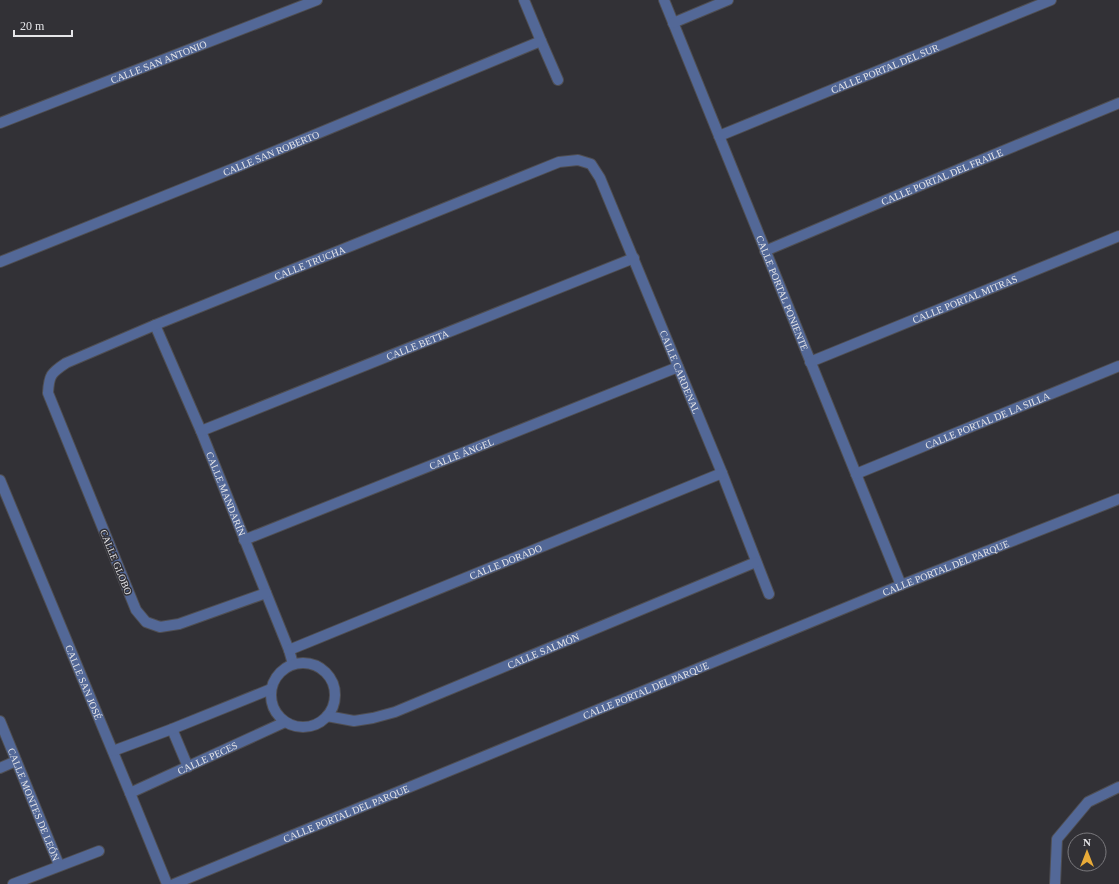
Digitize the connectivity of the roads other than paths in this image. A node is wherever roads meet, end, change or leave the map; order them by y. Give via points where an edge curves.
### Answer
1 (317, 0) edge
2 (524, 0) edge
3 (664, 0) edge
4 (728, 0) edge
5 (1051, 0) edge
6 (673, 23) junction
7 (541, 41) junction
8 (558, 80) dead end
9 (1119, 103) edge
10 (0, 124) edge
11 (719, 136) junction
12 (578, 160) joint
13 (1119, 236) edge
14 (765, 251) junction
15 (634, 258) junction
16 (0, 262) edge
17 (155, 325) junction
18 (810, 362) junction
19 (1119, 366) edge
20 (678, 367) junction
21 (49, 381) joint
22 (201, 432) junction
23 (722, 473) junction
24 (856, 474) junction
25 (0, 480) edge
26 (1119, 499) edge
27 (244, 540) junction
28 (756, 562) junction
29 (900, 585) junction
30 (266, 593) junction
31 (769, 594) dead end
32 (289, 650) junction
33 (294, 664) junction
34 (271, 689) junction
35 (327, 716) junction
36 (0, 721) edge
37 (285, 722) junction
38 (172, 729) junction
39 (112, 751) junction
40 (16, 761) junction
41 (188, 767) junction
42 (0, 768) edge
43 (1119, 787) edge
44 (130, 793) junction
45 (98, 851) dead end
46 (58, 865) junction
47 (13, 884) edge
48 (167, 884) edge
49 (174, 884) edge
50 (1055, 884) edge

1 - 10 street, CALLE SAN ANTONIO
2 - 7 street
3 - 6 street, CALLE PORTAL PONIENTE
4 - 6 street
5 - 11 street, CALLE PORTAL DEL SUR
6 - 11 street, CALLE PORTAL PONIENTE
7 - 8 street
7 - 16 street, CALLE SAN ROBERTO
9 - 14 street, CALLE PORTAL DEL FRAILE
11 - 14 street, CALLE PORTAL PONIENTE
12 - 15 street, CALLE CARDENAL via 591,164 600,178
12 - 17 street, CALLE TRUCHA via 559,162
13 - 18 street, CALLE PORTAL MITRAS
14 - 18 street, CALLE PORTAL PONIENTE
15 - 20 street, CALLE CARDENAL
15 - 22 street, CALLE BETTA
17 - 21 street, CALLE TRUCHA via 66,363 54,372
17 - 22 street, CALLE MANDARÍN
18 - 24 street, CALLE PORTAL PONIENTE
19 - 24 street, CALLE PORTAL DE LA SILLA
20 - 23 street, CALLE CARDENAL
20 - 27 street, CALLE ÁNGEL
21 - 30 street, CALLE GLOBO via 48,393 136,610 146,622 160,626 179,624
22 - 27 street, CALLE MANDARÍN
23 - 28 street, CALLE CARDENAL
23 - 32 street, CALLE DORADO
24 - 29 street, CALLE PORTAL PONIENTE
25 - 39 street, CALLE SAN JOSÉ
26 - 29 street, CALLE PORTAL DEL PARQUE
27 - 30 street, CALLE MANDARÍN
28 - 31 street, CALLE CARDENAL
28 - 35 street, CALLE SALMÓN via 395,712 354,721
29 - 49 street, CALLE PORTAL DEL PARQUE
30 - 32 street, CALLE MANDARÍN
32 - 33 street, CALLE MANDARÍN
33 - 34 street via 279,673
33 - 35 street via 312,664 320,668 332,681 335,699
34 - 37 street via 273,708
34 - 38 street
35 - 37 street via 312,726 294,726
36 - 40 street, CALLE MONTES DE LEÓN
37 - 41 street, CALLE PECES
38 - 39 street
38 - 41 street
39 - 44 street, CALLE SAN JOSÉ
40 - 42 street
40 - 46 street, CALLE MONTES DE LEÓN
41 - 44 street, CALLE PECES
43 - 50 street via 1088,802 1057,839
44 - 48 street, CALLE SAN JOSÉ
45 - 46 street
46 - 47 street

